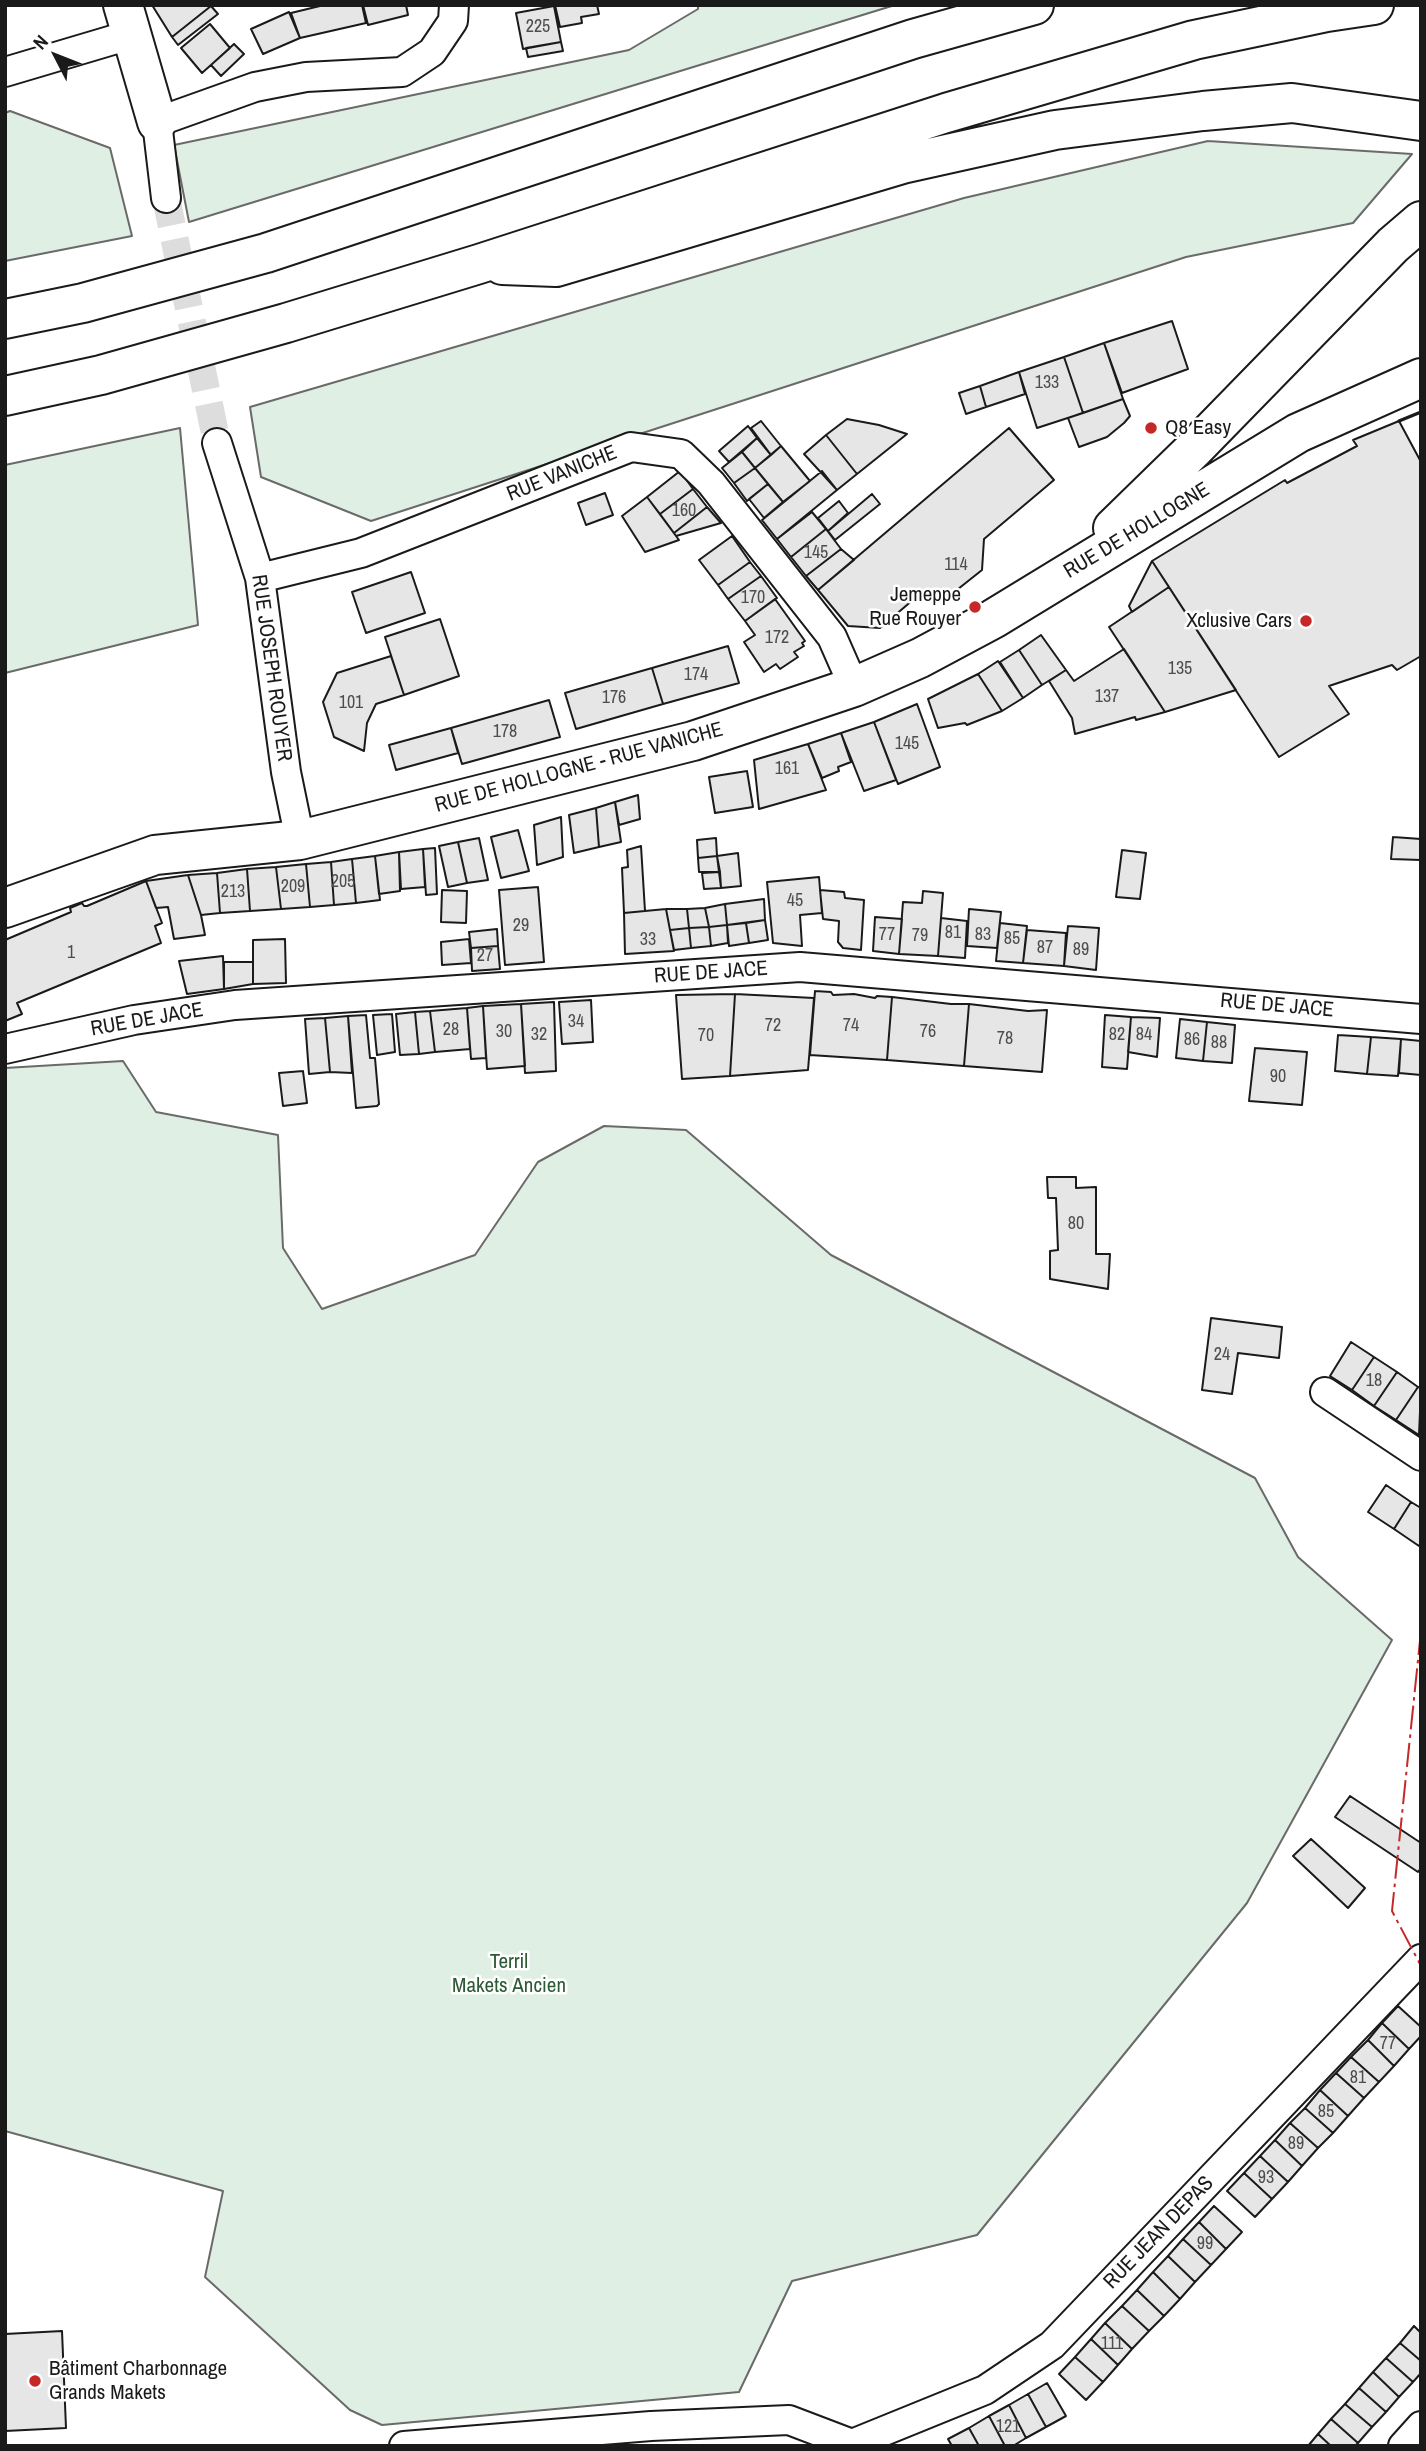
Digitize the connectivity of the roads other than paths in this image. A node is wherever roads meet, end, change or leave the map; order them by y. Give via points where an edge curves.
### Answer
1 (454, 5) edge
2 (1034, 5) edge
3 (1374, 5) edge
4 (128, 19) edge
5 (5, 72) edge
6 (1421, 121) edge
7 (157, 122) junction
8 (166, 198) tunnel mouth
9 (1421, 221) edge
10 (479, 264) junction
11 (5, 319) edge
12 (1421, 378) edge
13 (5, 396) edge
14 (217, 443) tunnel mouth
15 (1063, 576) junction
16 (260, 578) junction
17 (854, 687) junction
18 (300, 839) junction
19 (5, 908) edge
20 (1421, 1019) edge
21 (5, 1049) edge
22 (1325, 1392) dead end
23 (1421, 1457) edge
24 (1421, 1959) edge
25 (1421, 2426) edge
26 (657, 2436) edge
27 (852, 2445) edge
28 (404, 2446) edge
29 (1403, 2446) edge

1 - 7 street via 453,21 432,52 402,72 306,77 255,87
2 - 11 main road via 913,38 266,253 83,303
3 - 10 main road via 1194,40 946,113
4 - 5 street
4 - 7 main road
6 - 10 main road via 1292,103 1055,130 902,164 556,267
7 - 8 street
9 - 15 main road
10 - 13 main road via 114,372
12 - 15 main road, RUE DE HOLLOGNE via 1298,433
14 - 16 street, RUE JOSEPH ROUYER
15 - 17 main road, RUE DE HOLLOGNE via 932,652
16 - 17 street, RUE VANICHE via 361,553 631,447 681,454 711,483 832,637
16 - 18 street, RUE JOSEPH ROUYER via 286,772
17 - 18 main road, RUE DE HOLLOGNE - RUE VANICHE via 693,741
18 - 19 main road via 155,855
20 - 21 street, RUE DE JACE via 800,967 235,1005 134,1020
22 - 23 street
24 - 27 street, RUE JEAN DEPAS via 1052,2345 985,2390
25 - 29 street
26 - 27 street via 789,2420
26 - 28 street

